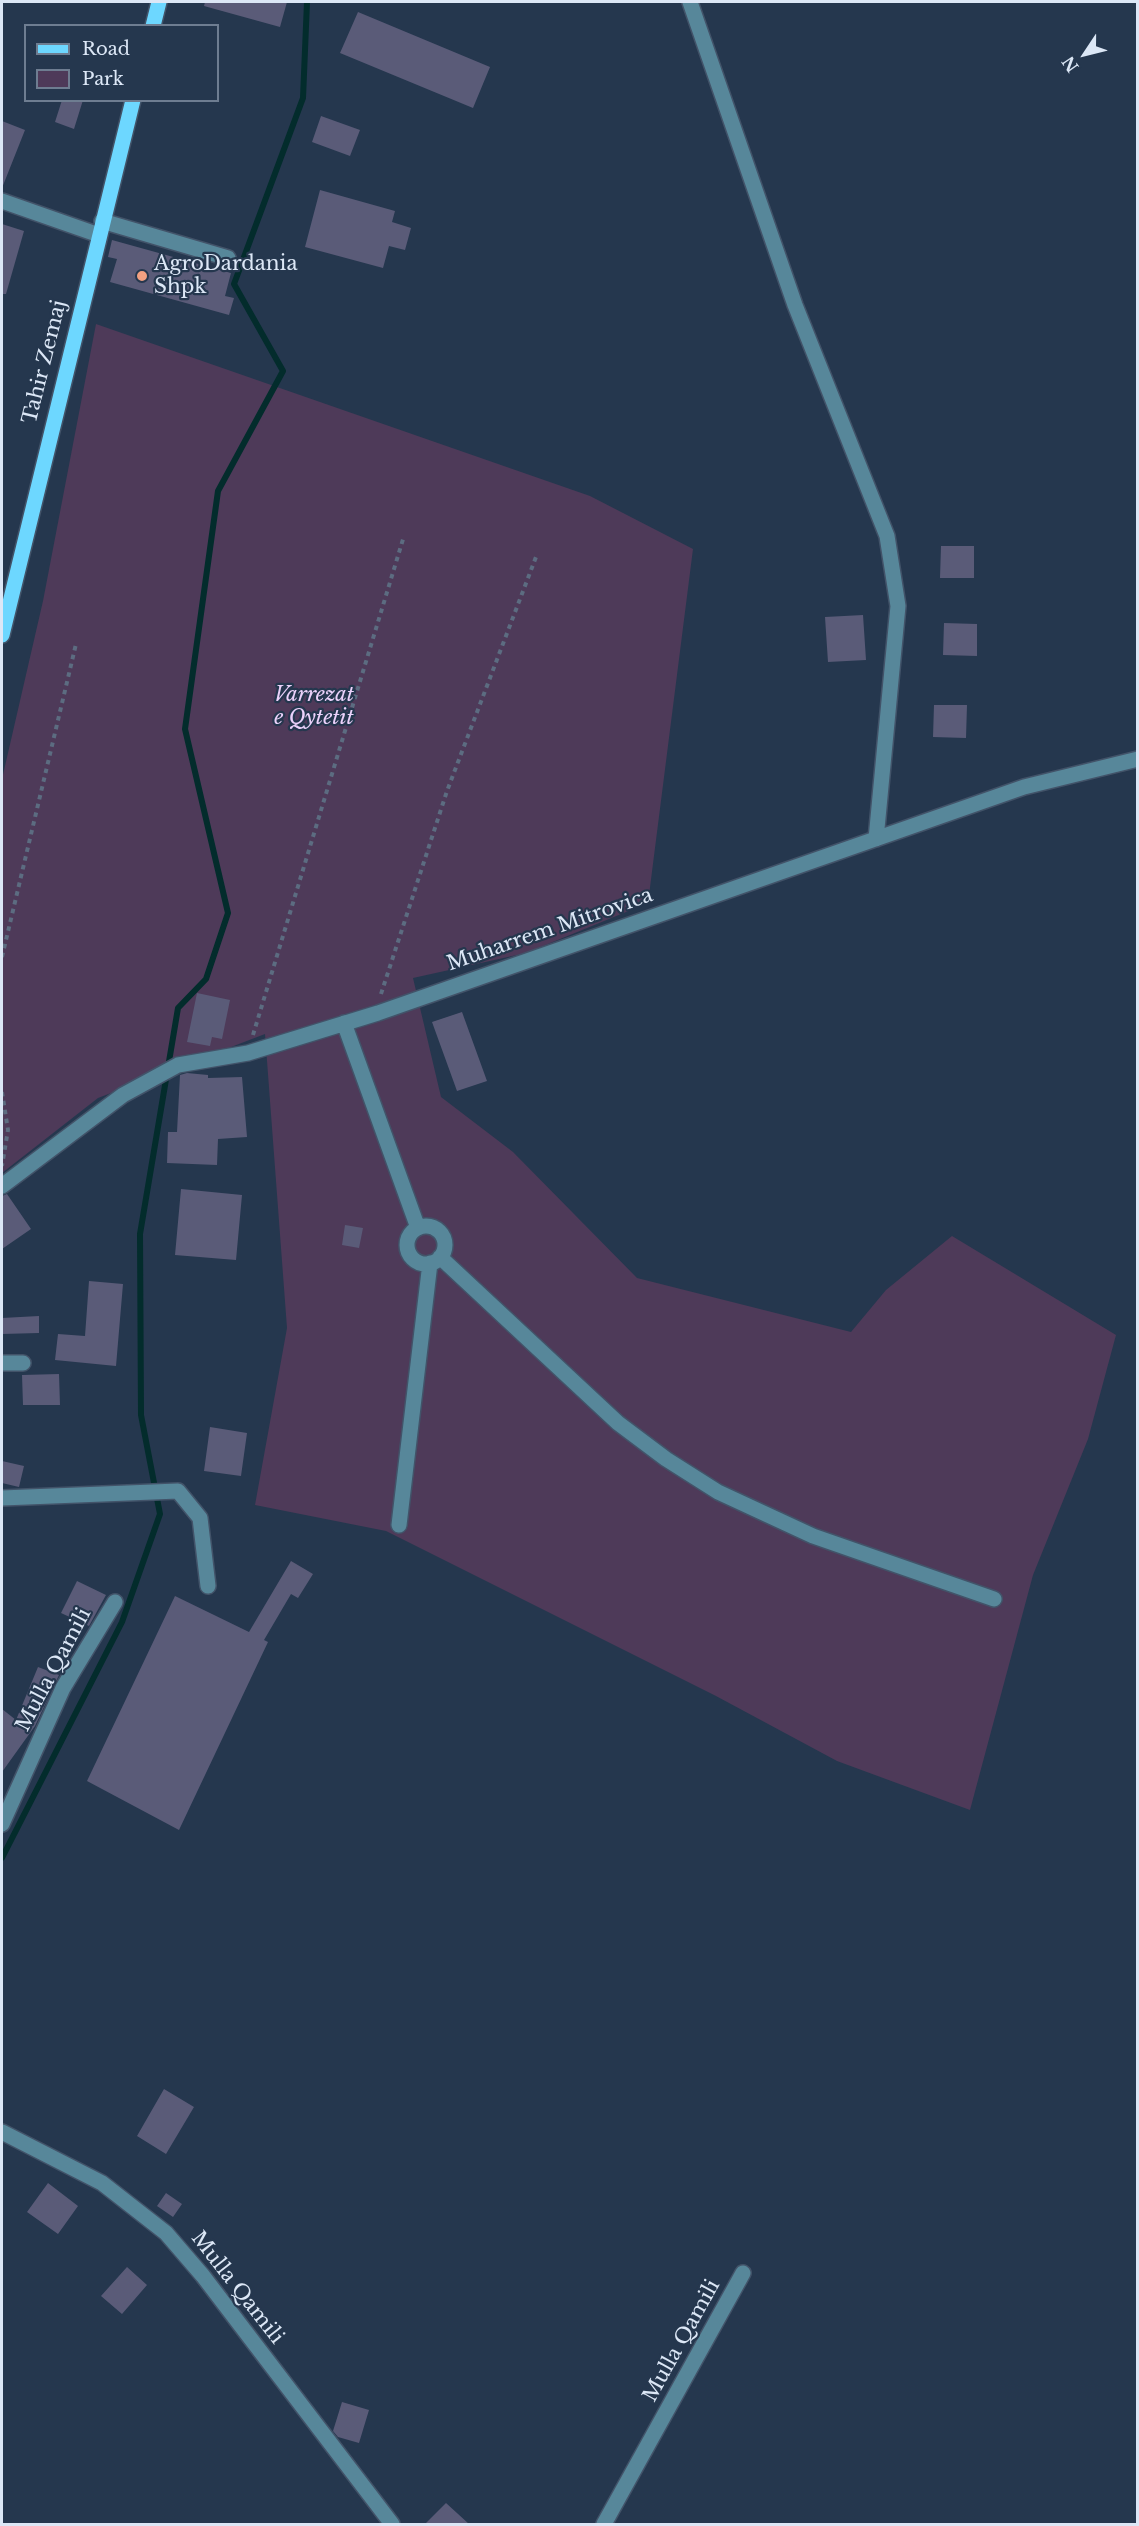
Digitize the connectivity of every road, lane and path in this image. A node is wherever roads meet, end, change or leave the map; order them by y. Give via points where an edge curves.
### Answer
1 (159, 2) edge
2 (690, 2) edge
3 (154, 24) edge
4 (132, 102) edge
5 (2, 201) edge
6 (100, 228) junction
7 (228, 258) dead end
8 (404, 536) dead end
9 (536, 557) dead end
10 (2, 635) edge
11 (76, 644) dead end
12 (1137, 759) edge
13 (876, 839) junction
14 (2, 957) edge
15 (378, 1013) junction
16 (344, 1023) junction
17 (248, 1053) junction
18 (2, 1092) edge
19 (2, 1167) edge
20 (2, 1186) edge
21 (418, 1228) junction
22 (435, 1260) junction
23 (2, 1363) edge
24 (23, 1364) dead end
25 (2, 1498) edge
26 (399, 1525) dead end
27 (208, 1586) dead end
28 (994, 1599) dead end
29 (115, 1602) dead end
30 (2, 1824) edge
31 (2, 2132) edge
32 (743, 2273) dead end
33 (392, 2524) edge
34 (604, 2524) edge

1 - 3 main road
2 - 13 street via 795,305 887,536 898,606
4 - 6 main road, Tahir Zemaj
5 - 6 street
6 - 7 street
6 - 10 main road, Tahir Zemaj
8 - 17 path
9 - 15 path via 447,791
11 - 14 path
12 - 13 street, Muharrem Mitrovica via 1024,787
13 - 15 street, Muharrem Mitrovica
15 - 16 street, Muharrem Mitrovica
16 - 17 street, Muharrem Mitrovica
16 - 21 street
17 - 20 street, Muharrem Mitrovica via 178,1065 155,1077 123,1095
18 - 19 path via 8,1130
21 - 22 street via 431,1226 441,1233 445,1245
21 - 22 street via 410,1236 408,1248 418,1262
22 - 26 street
22 - 28 street via 618,1423 718,1492 813,1536
23 - 24 street
25 - 27 street via 178,1491 200,1518
29 - 30 street, Mulla Qamili via 63,1688
31 - 33 street, Mulla Qamili via 102,2183 166,2233
32 - 34 street, Mulla Qamili

